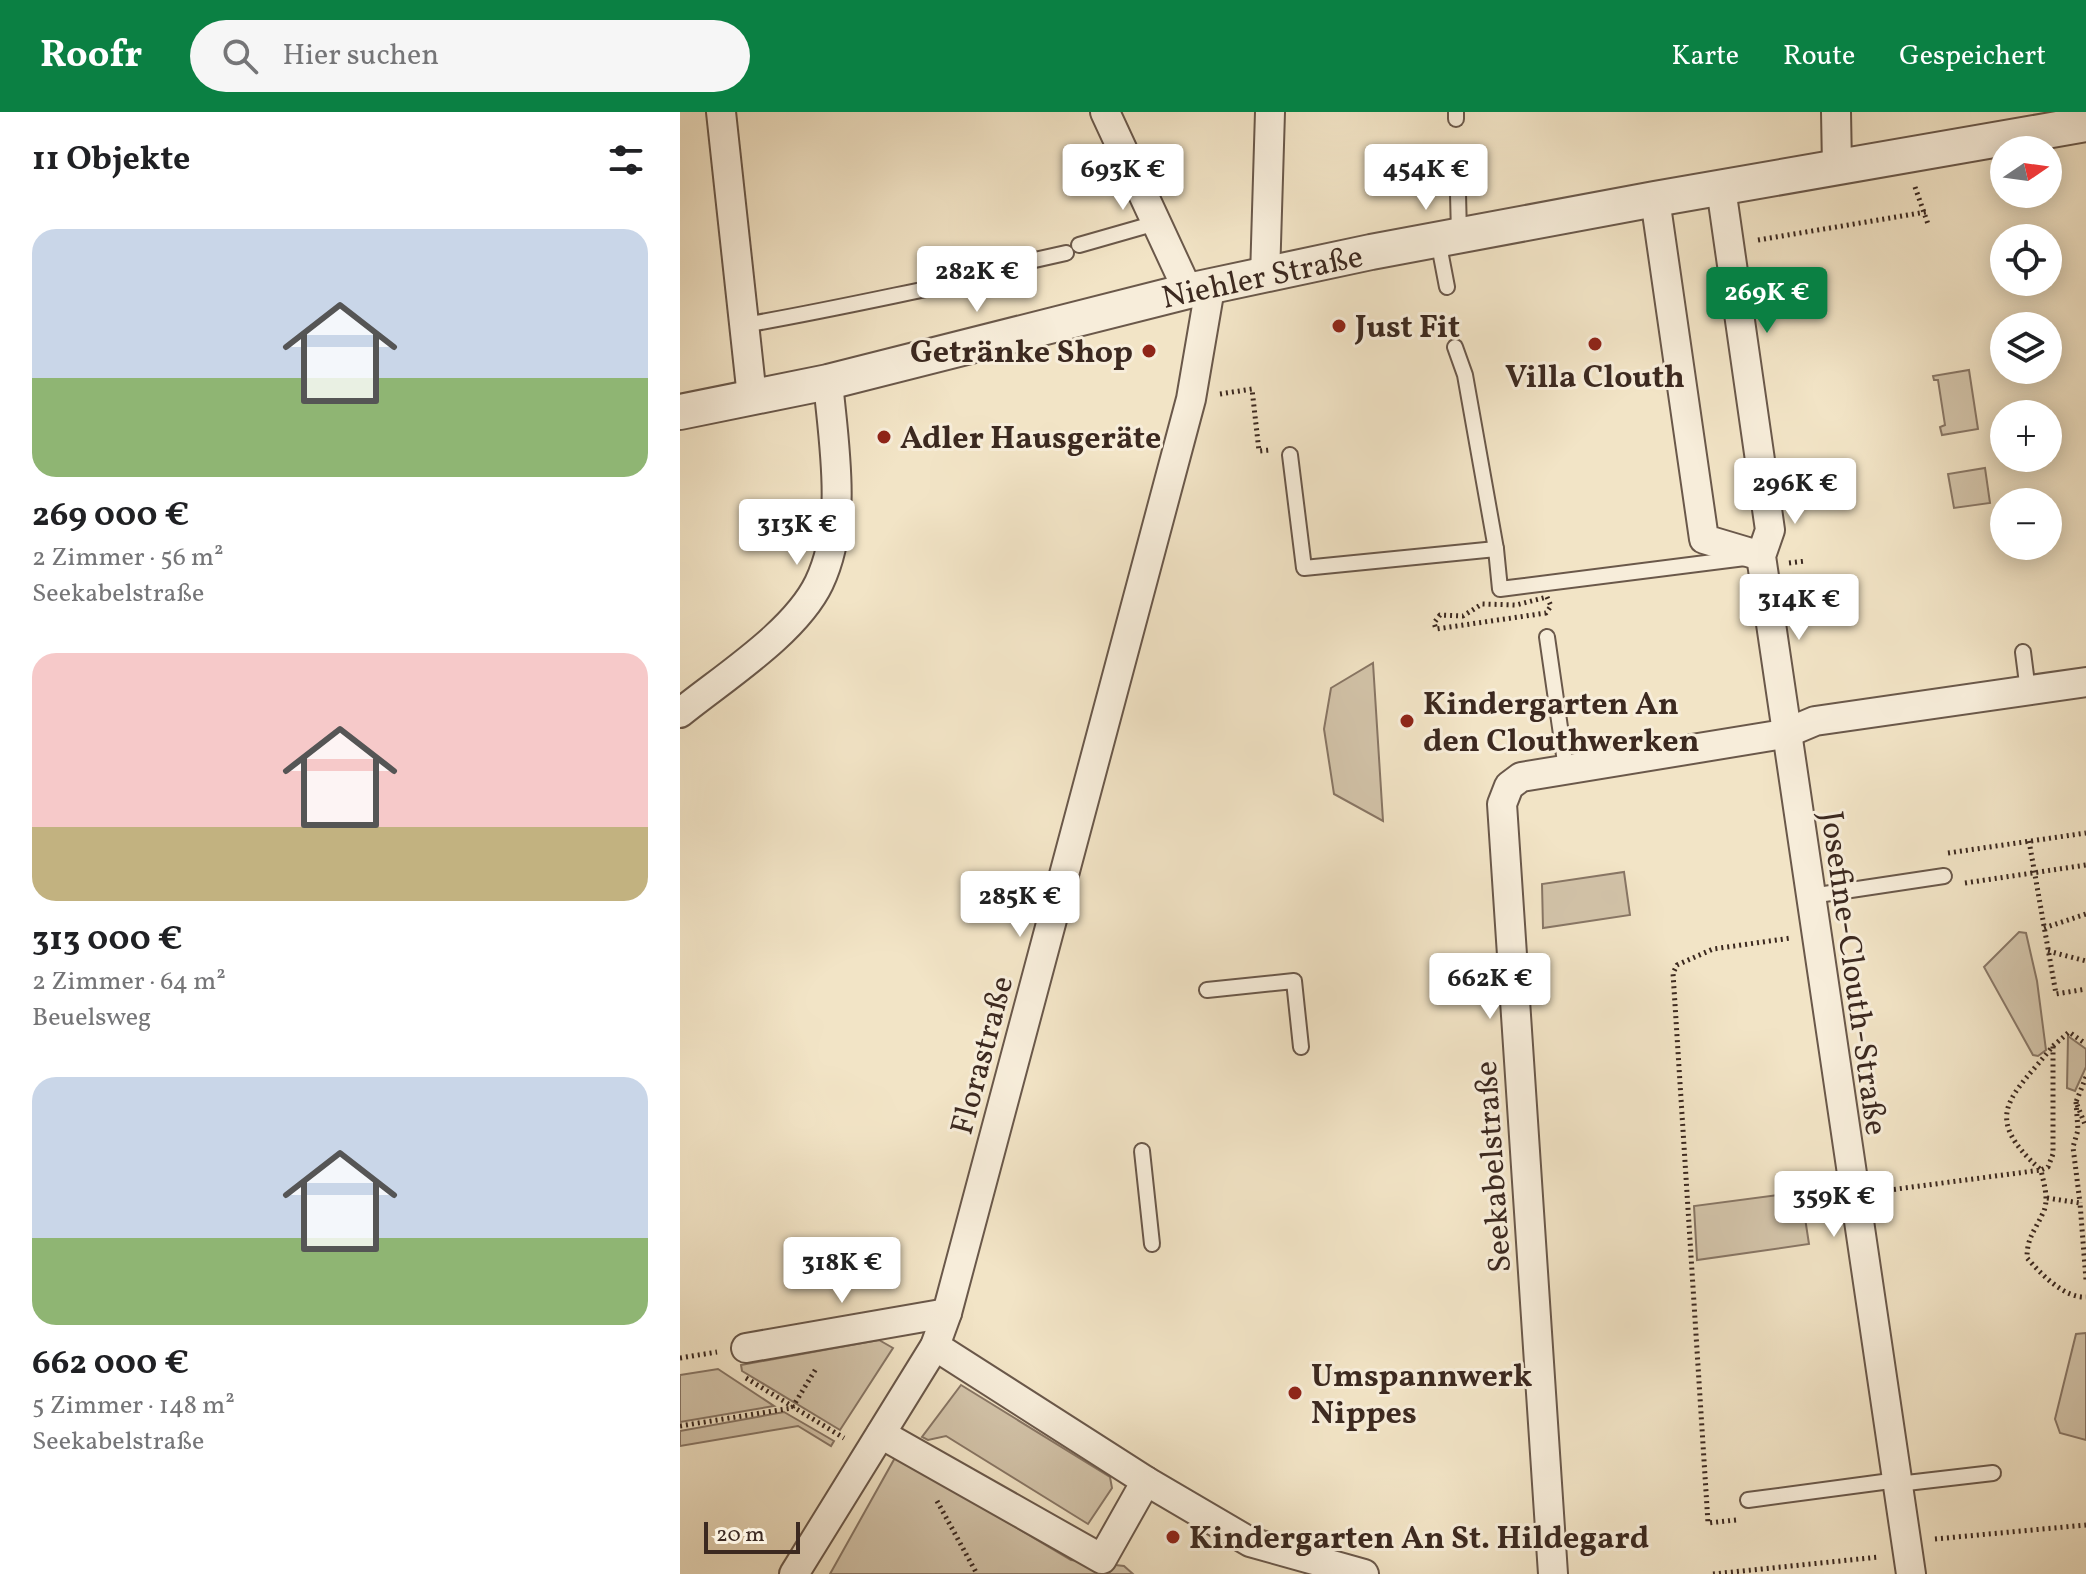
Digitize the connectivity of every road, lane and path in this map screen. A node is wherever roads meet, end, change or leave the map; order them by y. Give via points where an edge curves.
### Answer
1 (721, 112) edge
2 (1105, 112) edge
3 (1270, 112) edge
4 (1836, 112) edge
5 (2086, 124) edge
6 (1837, 166) junction
7 (1721, 188) junction
8 (1458, 193) dead end
9 (1655, 199) junction
10 (1926, 212) dead end
11 (1156, 223) junction
12 (1448, 237) junction
13 (1729, 244) junction
14 (1079, 245) dead end
15 (1066, 253) dead end
16 (1265, 277) junction
17 (1447, 287) dead end
18 (1199, 290) junction
19 (744, 325) junction
20 (1455, 347) dead end
21 (828, 382) junction
22 (752, 397) junction
23 (1191, 399) junction
24 (680, 412) edge
25 (1272, 449) dead end
26 (1290, 455) dead end
27 (1496, 549) junction
28 (1761, 556) junction
29 (1550, 611) joint
30 (1547, 637) dead end
31 (2023, 652) dead end
32 (2086, 682) edge
33 (2028, 691) junction
34 (680, 713) edge
35 (1784, 734) junction
36 (1566, 769) junction
37 (2029, 841) dead end
38 (1960, 851) dead end
39 (1961, 862) dead end
40 (2086, 865) edge
41 (1963, 872) dead end
42 (2034, 873) junction
43 (1944, 876) dead end
44 (1811, 896) junction
45 (2086, 914) edge
46 (2044, 928) junction
47 (1816, 934) junction
48 (2048, 951) junction
49 (2086, 961) edge
50 (2086, 989) edge
51 (1207, 990) dead end
52 (2086, 1044) edge
53 (2053, 1046) junction
54 (1301, 1047) dead end
55 (2086, 1077) edge
56 (2084, 1084) edge
57 (2076, 1102) junction
58 (2086, 1127) edge
59 (1142, 1151) dead end
60 (2041, 1170) junction
61 (1854, 1195) junction
62 (2047, 1198) junction
63 (2080, 1203) junction
64 (2084, 1230) edge
65 (1152, 1244) dead end
66 (2086, 1280) edge
67 (2086, 1297) edge
68 (947, 1313) junction
69 (935, 1346) junction
70 (746, 1348) joint
71 (709, 1353) junction
72 (680, 1358) edge
73 (721, 1361) dead end
74 (828, 1365) dead end
75 (744, 1377) dead end
76 (792, 1408) junction
77 (680, 1426) edge
78 (875, 1444) junction
79 (915, 1454) junction
80 (1993, 1473) dead end
81 (1146, 1481) junction
82 (1898, 1482) junction
83 (1748, 1500) dead end
84 (1738, 1520) dead end
85 (2086, 1525) edge
86 (1908, 1557) edge
87 (794, 1574) edge
88 (977, 1574) edge
89 (1364, 1574) edge
90 (1553, 1574) edge
91 (1713, 1574) edge

1 - 19 street
2 - 11 street
3 - 16 street
4 - 6 street
5 - 6 street, Niehler Straße
6 - 7 street, Niehler Straße
7 - 9 street, Niehler Straße
7 - 13 street
8 - 12 lane
9 - 12 street, Niehler Straße
9 - 28 street via 1704,539
10 - 13 path
11 - 14 lane
11 - 18 street
12 - 16 street, Niehler Straße
12 - 17 lane
13 - 28 street via 1770,530
15 - 19 lane via 838,309
16 - 18 street, Niehler Straße
18 - 21 street, Niehler Straße
18 - 23 street, Florastraße
19 - 22 street
20 - 27 lane via 1465,375
21 - 22 street, Niehler Straße
21 - 34 street via 836,510 832,547 819,584 774,636
22 - 24 street, Niehler Straße
23 - 25 path via 1252,389 1259,451
23 - 68 street, Florastraße
26 - 27 lane via 1304,568
27 - 28 lane via 1500,589
28 - 35 street
29 - 29 path via 1547,597 1516,605 1482,604 1463,616 1440,615 1434,623 1443,630
30 - 36 lane
31 - 33 lane
32 - 33 street
33 - 35 street via 1815,721
35 - 36 street, Seekabelstraße
35 - 44 street, Josefine-Clouth-Straße
36 - 90 street, Seekabelstraße via 1521,777 1509,786 1502,804
37 - 42 path
38 - 39 path
40 - 42 path
41 - 42 path via 1965,883
42 - 46 path
43 - 44 lane
44 - 47 street, Josefine-Clouth-Straße
45 - 46 path
46 - 48 path
47 - 61 street, Josefine-Clouth-Straße
47 - 84 path via 1713,949 1677,965 1673,973 1708,1523
48 - 49 path
48 - 50 path via 2056,994
51 - 54 lane via 1294,981
52 - 53 path via 2069,1032
53 - 60 path via 2053,1154
53 - 60 path via 2005,1108 2004,1121
55 - 56 path
56 - 57 path
57 - 58 path
57 - 63 path via 2073,1147
59 - 65 lane
60 - 61 path
60 - 62 path
61 - 82 street, Josefine-Clouth-Straße
62 - 63 path
62 - 67 path via 2029,1235 2027,1258 2049,1280 2076,1297
63 - 64 path
64 - 66 path
68 - 69 street, Florastraße
68 - 70 street
69 - 78 street, Florastraße
69 - 81 street
70 - 71 path
71 - 72 path
71 - 73 path
74 - 76 path via 814,1368
75 - 76 path
76 - 77 path
76 - 78 path
78 - 79 street
78 - 87 street, Florastraße
79 - 81 street via 1102,1559
79 - 88 path
80 - 82 lane
81 - 89 street via 1250,1542
82 - 83 lane
82 - 86 street, Josefine-Clouth-Straße
85 - 86 path
86 - 91 path

